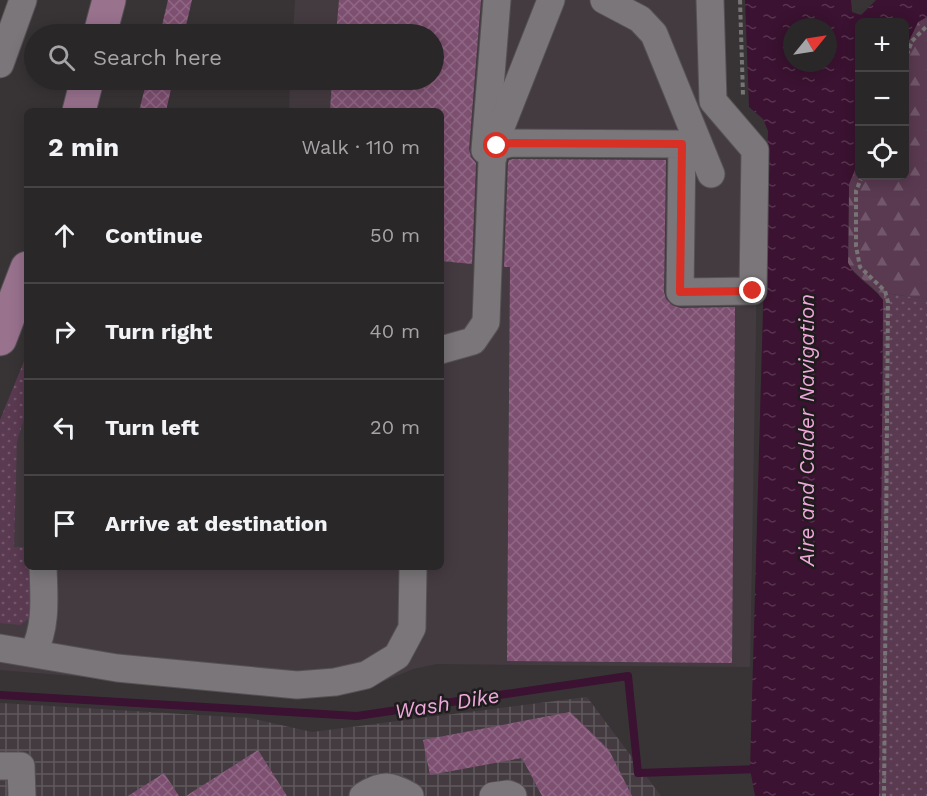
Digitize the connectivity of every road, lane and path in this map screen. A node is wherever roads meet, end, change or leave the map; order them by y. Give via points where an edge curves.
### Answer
1 (23, 0) edge
2 (109, 0) edge
3 (497, 0) edge
4 (551, 0) edge
5 (604, 0) edge
6 (710, 0) edge
7 (740, 0) edge
8 (102, 24) edge
9 (927, 26) edge
10 (909, 49) edge
11 (0, 64) edge
12 (84, 90) edge
13 (743, 103) dead end
14 (80, 108) edge
15 (497, 146) junction
16 (711, 174) dead end
17 (860, 180) edge
18 (24, 276) edge
19 (0, 339) edge
20 (444, 349) edge
21 (43, 570) edge
22 (413, 570) edge
23 (0, 648) edge
24 (33, 653) junction
25 (0, 766) edge
26 (22, 796) edge
27 (363, 796) edge
28 (410, 796) edge
29 (493, 796) edge
30 (513, 796) edge
31 (884, 796) edge

1 - 11 street
2 - 8 main road
3 - 15 street via 485,150
4 - 15 street
5 - 16 street via 640,19 654,34
6 - 15 street via 713,101 754,150 753,291 680,292 682,144
7 - 13 path
9 - 10 path
12 - 14 main road
15 - 20 street via 492,160 486,322 473,341
17 - 31 path via 856,191 860,267 885,291 888,302
18 - 19 main road
21 - 24 street via 44,618 41,639
22 - 24 street via 412,628 397,656 366,675 345,680 297,685 117,668
23 - 24 street
25 - 26 street via 21,766
27 - 28 street via 386,786
29 - 30 street

